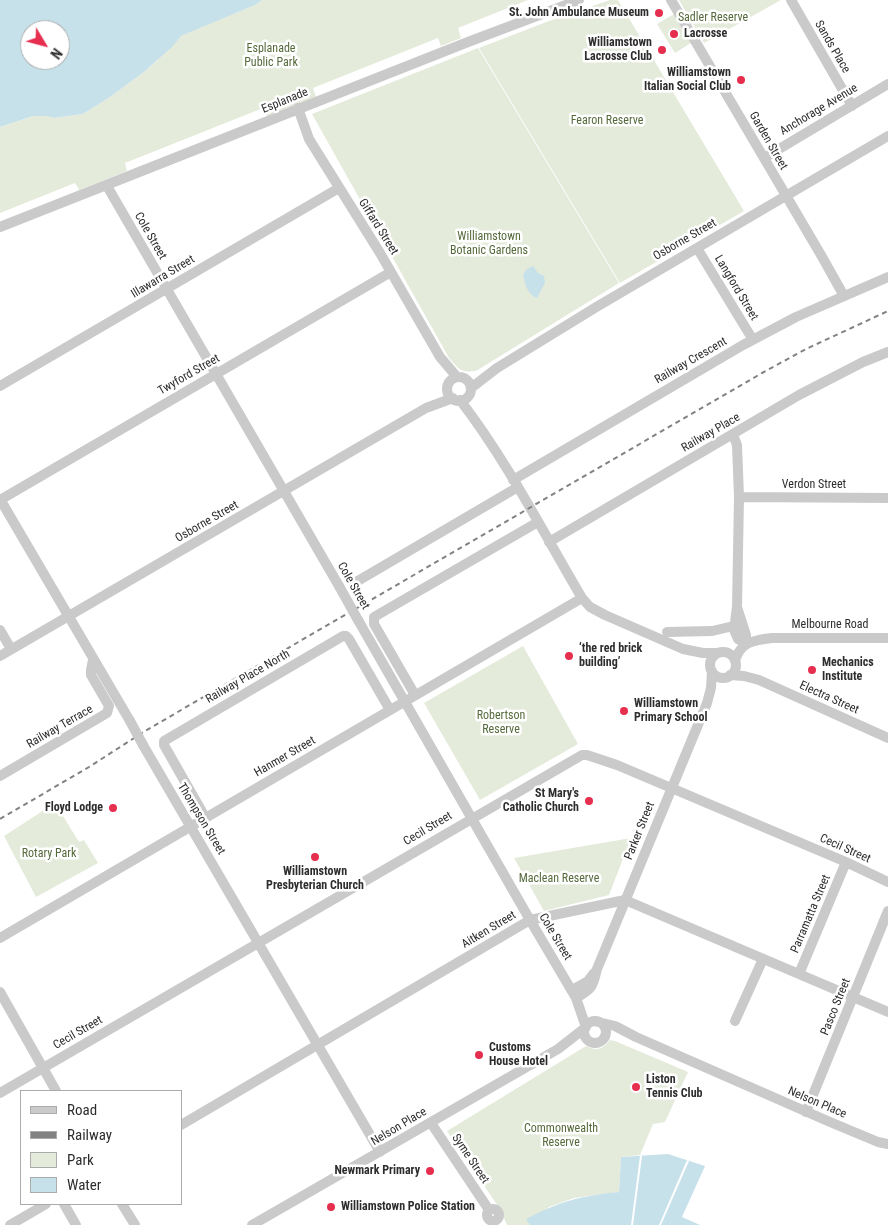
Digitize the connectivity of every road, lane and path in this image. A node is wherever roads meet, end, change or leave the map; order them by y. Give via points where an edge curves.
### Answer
1 (579, 0) edge
2 (671, 0) edge
3 (791, 0) edge
4 (888, 84) edge
5 (852, 106) junction
6 (298, 108) junction
7 (888, 136) edge
8 (764, 158) junction
9 (106, 186) junction
10 (339, 188) junction
11 (786, 196) junction
12 (0, 227) edge
13 (697, 248) junction
14 (391, 272) junction
15 (888, 277) edge
16 (167, 289) junction
17 (844, 296) junction
18 (753, 340) junction
19 (888, 352) edge
20 (216, 374) junction
21 (0, 386) edge
22 (459, 389) junction
23 (733, 435) junction
24 (515, 483) junction
25 (284, 492) junction
26 (739, 497) junction
27 (888, 498) edge
28 (0, 500) edge
29 (538, 522) junction
30 (549, 542) junction
31 (356, 582) dead end
32 (582, 598) junction
33 (68, 618) junction
34 (738, 625) junction
35 (0, 630) edge
36 (667, 632) dead end
37 (888, 638) edge
38 (743, 639) junction
39 (11, 649) junction
40 (683, 649) junction
41 (719, 653) junction
42 (0, 656) edge
43 (93, 660) junction
44 (735, 662) junction
45 (712, 670) junction
46 (729, 676) junction
47 (759, 680) junction
48 (415, 695) junction
49 (405, 701) junction
50 (707, 703) junction
51 (390, 710) junction
52 (888, 738) edge
53 (0, 776) edge
54 (671, 789) junction
55 (205, 817) junction
56 (472, 818) junction
57 (191, 826) junction
58 (846, 862) junction
59 (888, 882) edge
60 (625, 900) junction
61 (888, 911) edge
62 (530, 920) junction
63 (0, 938) edge
64 (259, 942) junction
65 (762, 959) junction
66 (800, 974) junction
67 (0, 992) edge
68 (575, 996) junction
69 (853, 997) junction
70 (888, 1012) edge
71 (598, 1021) junction
72 (735, 1021) dead end
73 (585, 1027) junction
74 (636, 1037) junction
75 (596, 1041) junction
76 (319, 1045) junction
77 (558, 1049) junction
78 (42, 1068) junction
79 (55, 1090) edge
80 (0, 1093) edge
81 (806, 1112) junction
82 (182, 1123) edge
83 (431, 1123) junction
84 (883, 1143) edge
85 (888, 1149) edge
86 (380, 1152) junction
87 (44, 1205) edge
88 (65, 1205) edge
89 (123, 1205) edge
90 (490, 1210) dead end
91 (10, 1225) edge
92 (76, 1225) edge
93 (135, 1225) edge
94 (252, 1225) edge

1 - 6 street, Esplanade
2 - 8 street, Garden Street
3 - 5 street, Sands Place
4 - 5 street, Anchorage Avenue
5 - 8 street, Anchorage Avenue
6 - 9 street, Esplanade
6 - 10 street, Giffard Street via 306,133
7 - 11 street, Osborne Street
8 - 11 street, Garden Street
9 - 12 street, Esplanade
9 - 16 street, Cole Street
10 - 14 street, Giffard Street
10 - 16 street, Illawarra Street
11 - 13 street, Osborne Street
11 - 17 street, Garden Street
13 - 18 street, Langford Street
13 - 22 street, Osborne Street
14 - 20 street, Twyford Street
14 - 22 street, Giffard Street
15 - 17 street, Railway Crescent
16 - 20 street, Cole Street
16 - 21 street, Illawarra Street
17 - 18 street, Railway Crescent
18 - 24 street, Railway Crescent
19 - 23 street, Railway Place via 799,395
20 - 25 street, Cole Street
20 - 28 street, Twyford Street
22 - 24 street, Giffard Street
22 - 25 street, Osborne Street
23 - 26 street via 737,445
23 - 30 street, Railway Place
24 - 29 street, Giffard Street
24 - 31 street, Railway Crescent
25 - 33 street, Osborne Street
25 - 49 street, Cole Street, bridge
26 - 27 street, Verdon Street
26 - 34 street
28 - 33 street, Thompson Street
29 - 30 street, Giffard Street
29 - 48 street via 374,618 374,624
30 - 32 street, Giffard Street
32 - 40 street via 605,615
32 - 48 street, Hanmer Street
33 - 39 street, Osborne Street
33 - 43 street, Thompson Street
34 - 36 street via 712,631
34 - 38 street via 734,633
35 - 39 street
37 - 38 street, Melbourne Road via 772,638 753,634
38 - 41 street
38 - 44 street
39 - 42 street, Osborne Street
40 - 41 street
40 - 45 street
41 - 44 street via 728,653
41 - 45 street via 712,660
43 - 53 street, Railway Terrace via 91,676 109,706 108,712
43 - 57 street, Thompson Street, bridge
44 - 46 street via 735,669
44 - 47 street, Electra Street
45 - 46 street via 718,676
45 - 50 street, Parker Street
46 - 47 street, Electra Street
46 - 50 street, Parker Street
47 - 52 street, Electra Street
48 - 49 street, Hanmer Street
49 - 51 street, Hanmer Street
49 - 56 street, Cole Street
50 - 54 street, Parker Street
51 - 55 street, Hanmer Street
51 - 55 street, Railway Place North via 350,639 342,636 164,741
54 - 56 street, Cecil Street via 617,765 582,755
54 - 58 street, Cecil Street
54 - 60 street, Parker Street
55 - 57 street, Hanmer Street
56 - 62 street, Cole Street
56 - 64 street, Cecil Street
57 - 63 street, Hanmer Street
57 - 64 street, Thompson Street
58 - 59 street, Cecil Street
58 - 66 street, Parramatta Street
60 - 62 street, Aitken Street
60 - 65 street
60 - 68 street, Parker Street via 597,969
61 - 69 street, Pasco Street
62 - 68 street, Cole Street
62 - 76 street, Aitken Street
64 - 76 street, Thompson Street
64 - 78 street, Cecil Street
65 - 66 street
65 - 72 street
66 - 69 street
67 - 78 street
68 - 71 street, Cole Street
68 - 73 street, Cole Street
69 - 70 street
69 - 81 street, Pasco Street
71 - 73 street
71 - 74 street, Nelson Place
71 - 75 street via 605,1028 605,1035
73 - 75 street via 585,1036
73 - 77 street, Nelson Place
74 - 75 street, Nelson Place via 620,1035
74 - 81 street, Nelson Place
75 - 77 street, Nelson Place via 578,1042
76 - 82 street, Aitken Street
76 - 86 street, Thompson Street
77 - 83 street, Nelson Place
78 - 79 street
78 - 80 street, Cecil Street
81 - 84 street, Nelson Place
83 - 86 street, Nelson Place
83 - 90 street, Syme Street
84 - 85 street, Nelson Place
86 - 94 street, Nelson Place
87 - 91 street
88 - 92 street
89 - 93 street

